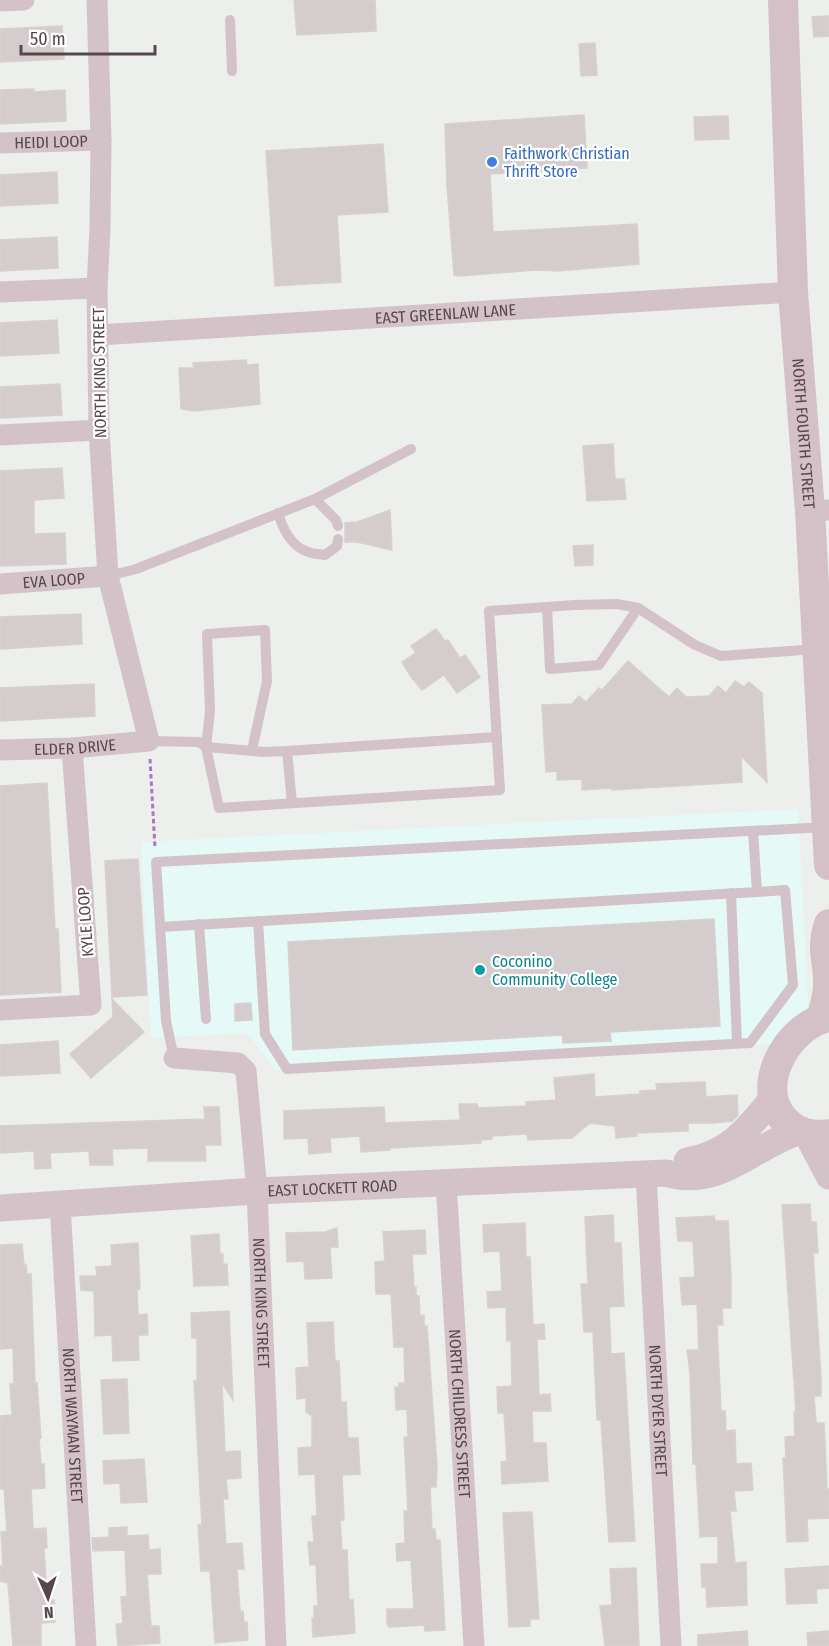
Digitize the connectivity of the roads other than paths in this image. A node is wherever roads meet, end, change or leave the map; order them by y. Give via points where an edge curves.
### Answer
1 (24, 0) edge
2 (97, 0) edge
3 (783, 0) edge
4 (0, 1) edge
5 (230, 20) dead end
6 (232, 71) dead end
7 (101, 140) junction
8 (0, 143) edge
9 (97, 288) junction
10 (0, 292) edge
11 (793, 292) junction
12 (98, 334) junction
13 (99, 430) junction
14 (0, 435) edge
15 (411, 449) dead end
16 (315, 499) junction
17 (820, 510) edge
18 (278, 513) junction
19 (338, 526) dead end
20 (338, 539) dead end
21 (108, 576) junction
22 (0, 584) edge
23 (547, 607) junction
24 (638, 608) junction
25 (817, 649) junction
26 (497, 737) junction
27 (149, 741) junction
28 (206, 747) junction
29 (72, 748) junction
30 (0, 750) edge
31 (252, 750) junction
32 (287, 751) junction
33 (292, 803) junction
34 (827, 827) junction
35 (753, 831) junction
36 (829, 865) edge
37 (757, 891) junction
38 (731, 893) junction
39 (258, 921) junction
40 (199, 924) junction
41 (829, 924) edge
42 (160, 927) junction
43 (0, 1010) edge
44 (825, 1018) edge
45 (206, 1019) dead end
46 (738, 1043) junction
47 (174, 1058) joint
48 (773, 1098) junction
49 (812, 1133) edge
50 (656, 1174) junction
51 (829, 1176) edge
52 (446, 1182) junction
53 (257, 1191) junction
54 (60, 1204) junction
55 (0, 1208) edge
56 (86, 1646) edge
57 (276, 1646) edge
58 (474, 1646) edge
59 (671, 1646) edge

1 - 4 street
2 - 7 street, NORTH KING STREET
3 - 11 main road, NORTH FOURTH STREET
5 - 6 lane
7 - 8 street, HEIDI LOOP
7 - 9 street, NORTH KING STREET
9 - 10 street
9 - 12 street, NORTH KING STREET
11 - 12 street, EAST GREENLAW LANE
11 - 17 main road, NORTH FOURTH STREET
12 - 13 street, NORTH KING STREET
13 - 14 street
13 - 21 street, NORTH KING STREET
15 - 16 lane
16 - 18 lane
16 - 19 lane
17 - 25 main road, NORTH FOURTH STREET
18 - 20 lane via 291,540 304,551 325,555 337,546
18 - 21 lane via 136,569
21 - 22 street, EVA LOOP
21 - 27 street, NORTH KING STREET
23 - 24 lane via 617,604
23 - 24 lane via 550,669 599,665
23 - 26 lane via 489,611
24 - 25 lane via 695,645 721,656
25 - 34 main road, NORTH FOURTH STREET
26 - 32 lane
26 - 33 lane via 500,790
27 - 28 lane via 199,742
27 - 29 street, ELDER DRIVE
28 - 31 lane
28 - 31 lane via 210,711 207,634 265,630 267,681
28 - 33 lane via 219,808
29 - 30 street, ELDER DRIVE
29 - 43 street, KYLE LOOP via 91,1005
31 - 32 lane
32 - 33 lane
34 - 35 lane
34 - 36 main road, NORTH FOURTH STREET
35 - 37 lane
35 - 42 lane, NORTH KING STREET via 156,862
37 - 38 lane
37 - 46 lane via 785,890 793,985 750,1043
38 - 39 lane
38 - 46 lane
39 - 40 lane
39 - 46 lane via 265,1034 287,1069
40 - 42 lane
40 - 45 lane
41 - 44 main road via 823,940 828,994
42 - 47 lane, NORTH KING STREET via 166,1021
44 - 48 main road via 802,1029 784,1051 774,1077
47 - 53 street, NORTH KING STREET via 238,1063 246,1071
48 - 49 main road via 782,1119
48 - 50 street, EAST LOCKETT ROAD via 728,1146 704,1157 678,1162
49 - 50 street, EAST LOCKETT ROAD via 786,1135 720,1172 682,1178
49 - 51 street
50 - 52 street, EAST LOCKETT ROAD
50 - 59 street, NORTH DYER STREET
52 - 53 street, EAST LOCKETT ROAD
52 - 58 street, NORTH CHILDRESS STREET
53 - 54 street, EAST LOCKETT ROAD
53 - 57 street, NORTH KING STREET
54 - 55 street, EAST LOCKETT ROAD
54 - 56 street, NORTH WAYMAN STREET

